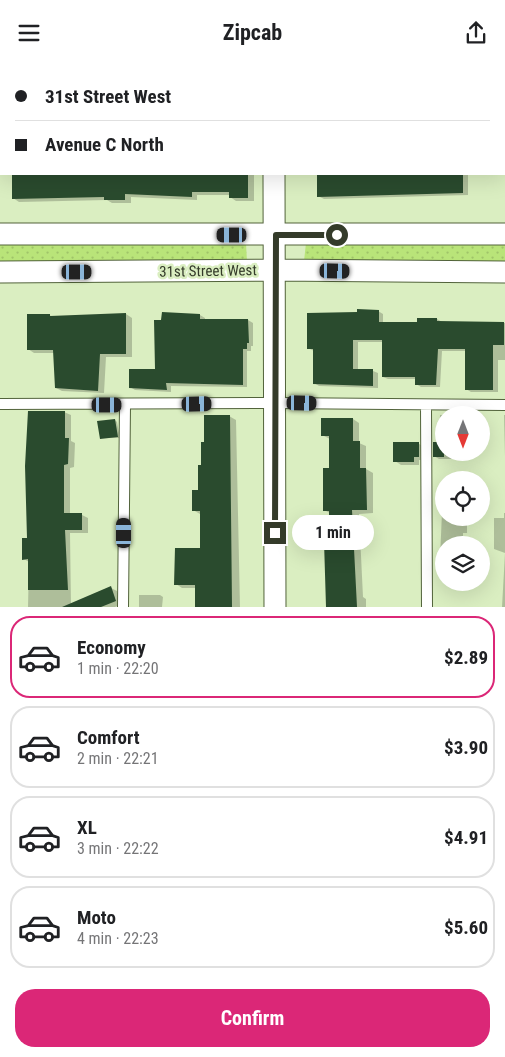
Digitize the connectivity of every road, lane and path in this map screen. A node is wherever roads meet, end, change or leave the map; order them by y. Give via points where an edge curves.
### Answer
1 (274, 175) edge
2 (0, 234) edge
3 (505, 234) edge
4 (276, 235) junction
5 (276, 270) junction
6 (0, 272) edge
7 (505, 272) edge
8 (274, 403) junction
9 (0, 404) edge
10 (125, 405) junction
11 (426, 405) junction
12 (505, 405) edge
13 (123, 607) edge
14 (275, 607) edge
15 (427, 607) edge

1 - 4 street
2 - 4 street
3 - 4 street
4 - 5 street
5 - 6 street, 31st Street West
5 - 7 street, 31st Street West
5 - 8 street
8 - 10 lane
8 - 11 lane
8 - 14 street
9 - 10 lane
10 - 13 lane
11 - 12 lane
11 - 15 lane

